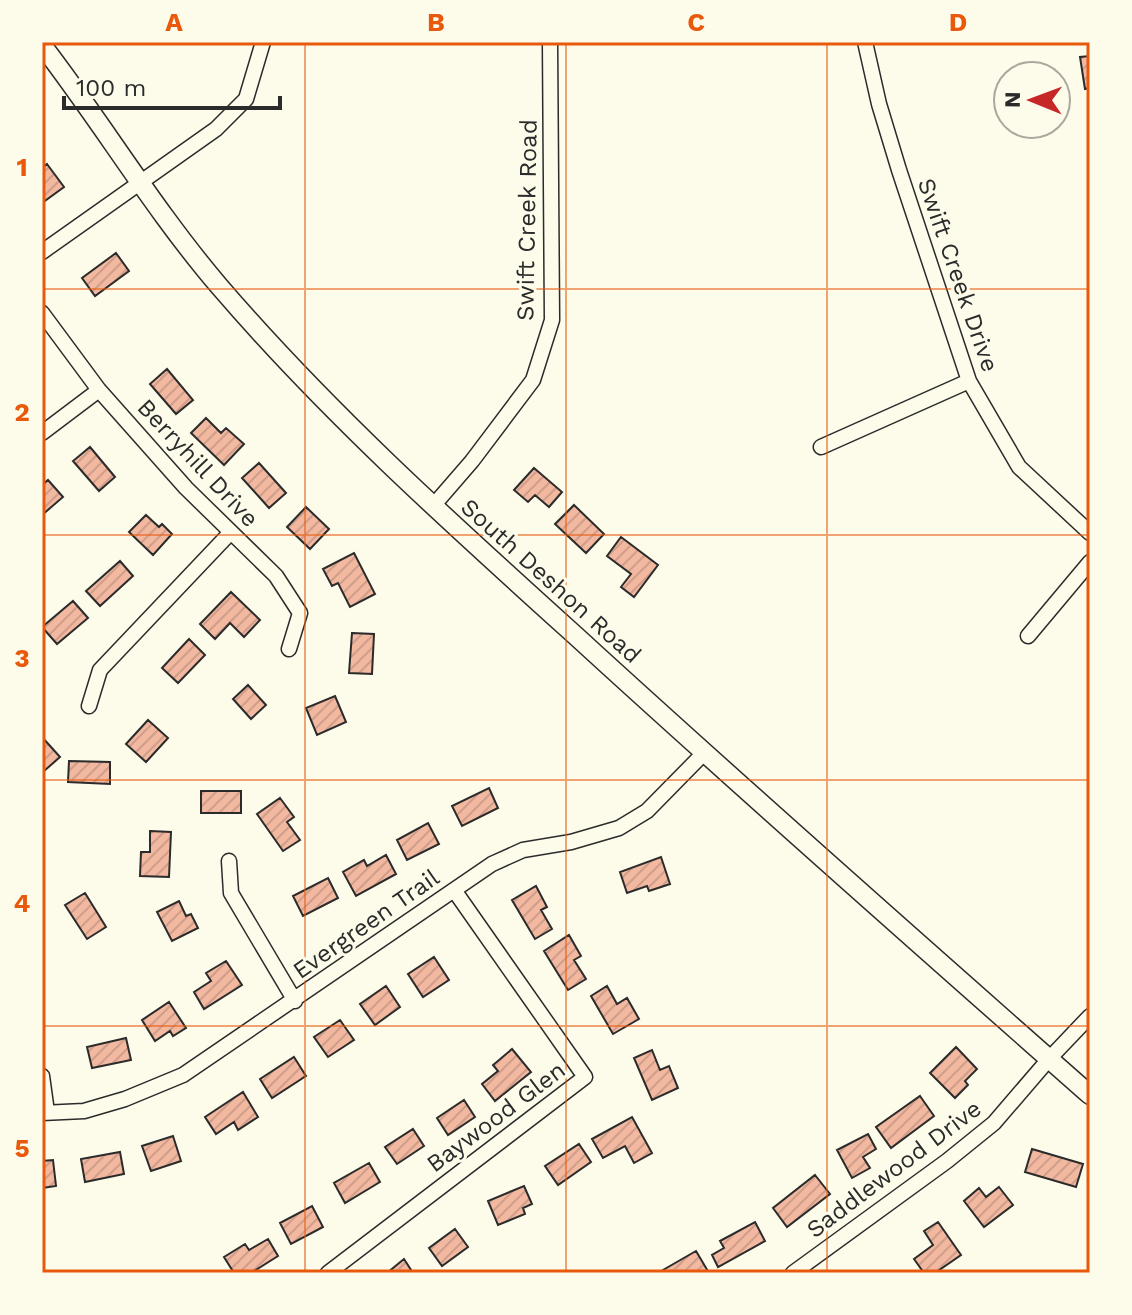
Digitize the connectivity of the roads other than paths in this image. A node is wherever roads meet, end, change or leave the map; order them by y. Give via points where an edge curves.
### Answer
1 (263, 42) edge
2 (550, 42) edge
3 (865, 42) edge
4 (42, 45) edge
5 (140, 184) junction
6 (42, 252) edge
7 (42, 313) edge
8 (969, 381) junction
9 (99, 390) junction
10 (42, 433) edge
11 (821, 447) dead end
12 (433, 506) junction
13 (231, 532) junction
14 (1090, 533) edge
15 (1090, 562) edge
16 (1028, 636) dead end
17 (289, 649) dead end
18 (89, 706) dead end
19 (704, 753) junction
20 (229, 861) dead end
21 (454, 890) junction
22 (295, 1001) junction
23 (1090, 1016) edge
24 (1049, 1059) junction
25 (42, 1076) edge
26 (1090, 1095) edge
27 (44, 1112) edge
28 (328, 1273) edge
29 (793, 1273) edge

1 - 5 street via 246,99 216,129
2 - 12 street, Swift Creek Road via 552,320 533,380
3 - 8 street, Swift Creek Drive via 899,170
4 - 5 street, South Deshon Road
5 - 6 street
5 - 12 street, South Deshon Road via 238,307 324,401
7 - 9 street, Berryhill Drive
8 - 11 street
8 - 14 street, Swift Creek Drive via 1019,467
9 - 10 street
9 - 13 street, Berryhill Drive
12 - 19 street, South Deshon Road
13 - 17 street, Berryhill Drive via 276,576 300,613
13 - 18 street via 100,670
15 - 16 street
19 - 21 street, Evergreen Trail via 647,811 619,828 523,850
19 - 24 street, South Deshon Road
20 - 22 street via 231,893
21 - 22 street, Evergreen Trail
21 - 28 street, Baywood Glen via 585,1077
22 - 27 street, Evergreen Trail via 183,1075 84,1111
23 - 24 street
24 - 26 street, South Deshon Road
24 - 29 street, Saddlewood Drive via 994,1123
25 - 27 street

